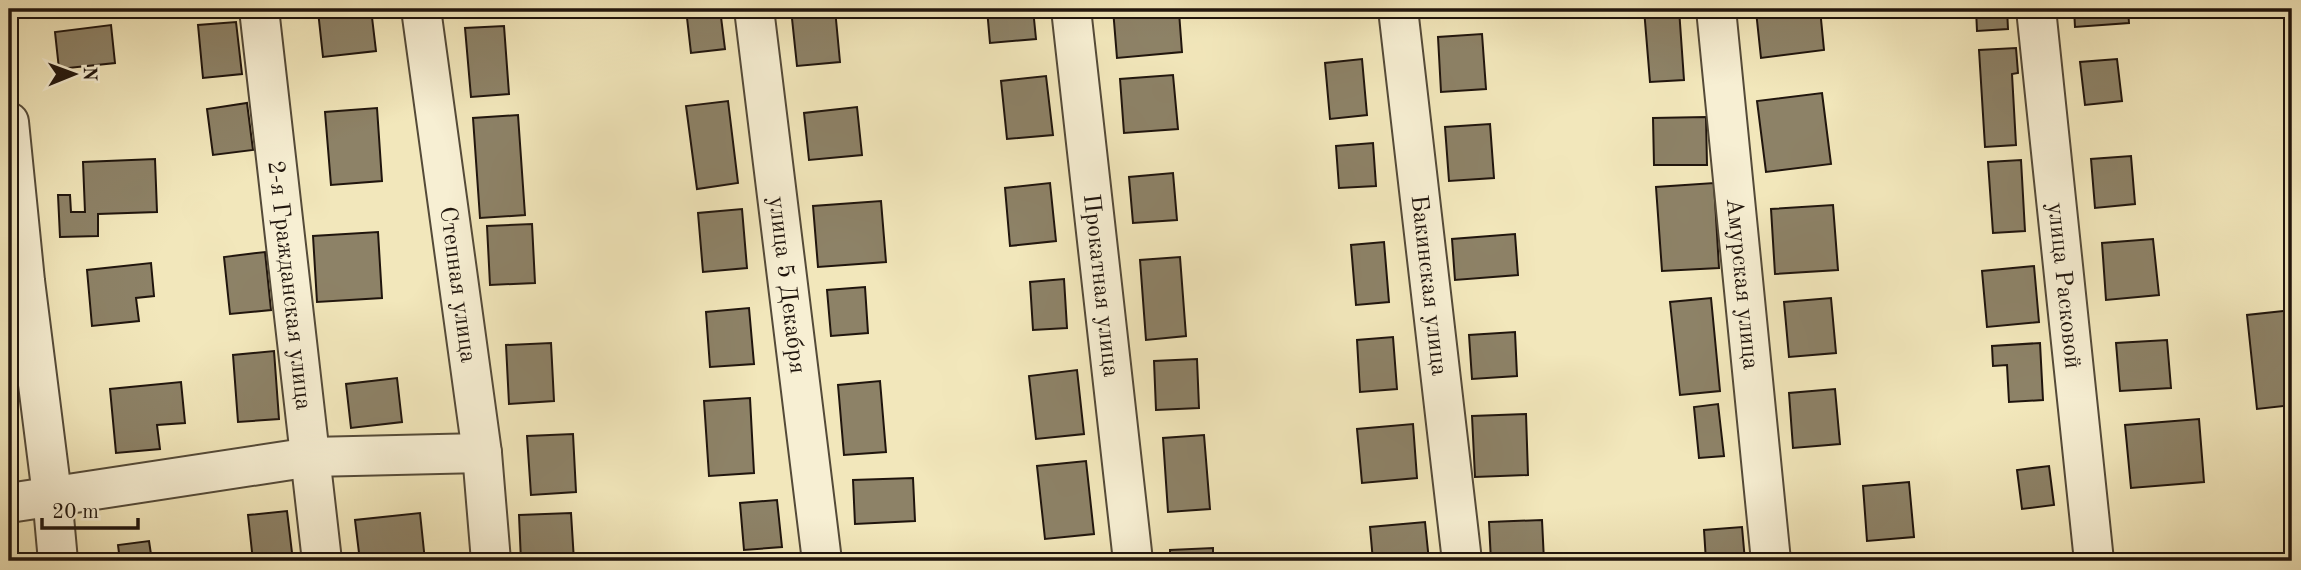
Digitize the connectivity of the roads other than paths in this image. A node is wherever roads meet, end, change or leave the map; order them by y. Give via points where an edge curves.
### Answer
1 (259, 9) edge
2 (421, 9) edge
3 (754, 9) edge
4 (1071, 9) edge
5 (1398, 9) edge
6 (1716, 9) edge
7 (2036, 9) edge
8 (9, 122) edge
9 (17, 282) edge
10 (482, 453) junction
11 (311, 457) junction
12 (52, 495) junction
13 (9, 503) edge
14 (58, 561) edge
15 (322, 561) edge
16 (491, 561) edge
17 (822, 561) edge
18 (1133, 561) edge
19 (1462, 561) edge
20 (1771, 561) edge
21 (2094, 561) edge

1 - 11 street, 2-я Гражданская улица
2 - 10 street, Степная улица
3 - 17 street, улица 5 Декабря
4 - 18 street, Прокатная улица
5 - 19 street, Бакинская улица
6 - 20 street, Амурская улица
7 - 21 street, улица Расковой
8 - 9 street
9 - 12 street
10 - 11 street
10 - 16 street, Степная улица
11 - 12 street
11 - 15 street, 2-я Гражданская улица
12 - 13 street
12 - 14 street

